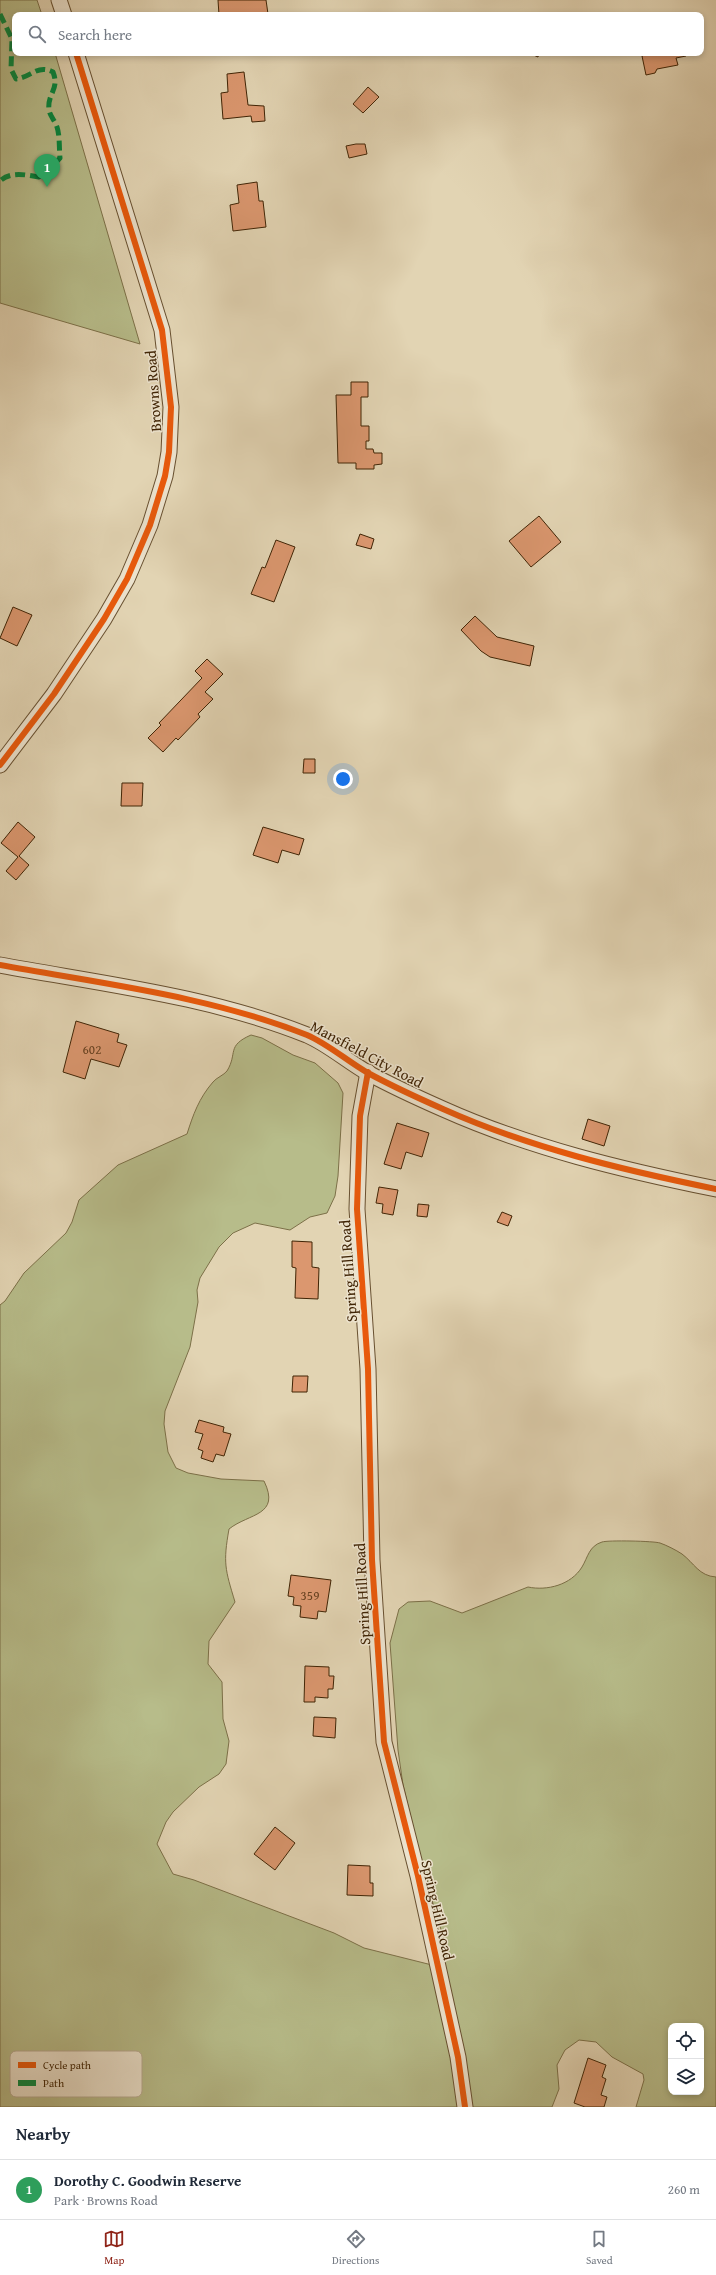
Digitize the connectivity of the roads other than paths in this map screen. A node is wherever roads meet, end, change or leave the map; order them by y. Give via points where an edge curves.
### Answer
1 (59, 0) edge
2 (63, 12) edge
3 (77, 56) edge
4 (0, 765) edge
5 (0, 965) edge
6 (368, 1072) junction
7 (716, 1189) edge
8 (465, 2107) edge

1 - 2 street
3 - 4 street, Browns Road via 162,330 171,408 169,452 165,476 150,526 127,579 54,694
5 - 6 street, Mansfield City Road via 185,999 249,1014 309,1036
6 - 7 street, Mansfield City Road via 443,1109 506,1135 632,1172
6 - 8 street, Spring Hill Road via 360,1116 357,1209 368,1369 372,1560 384,1742 418,1876 456,2050

